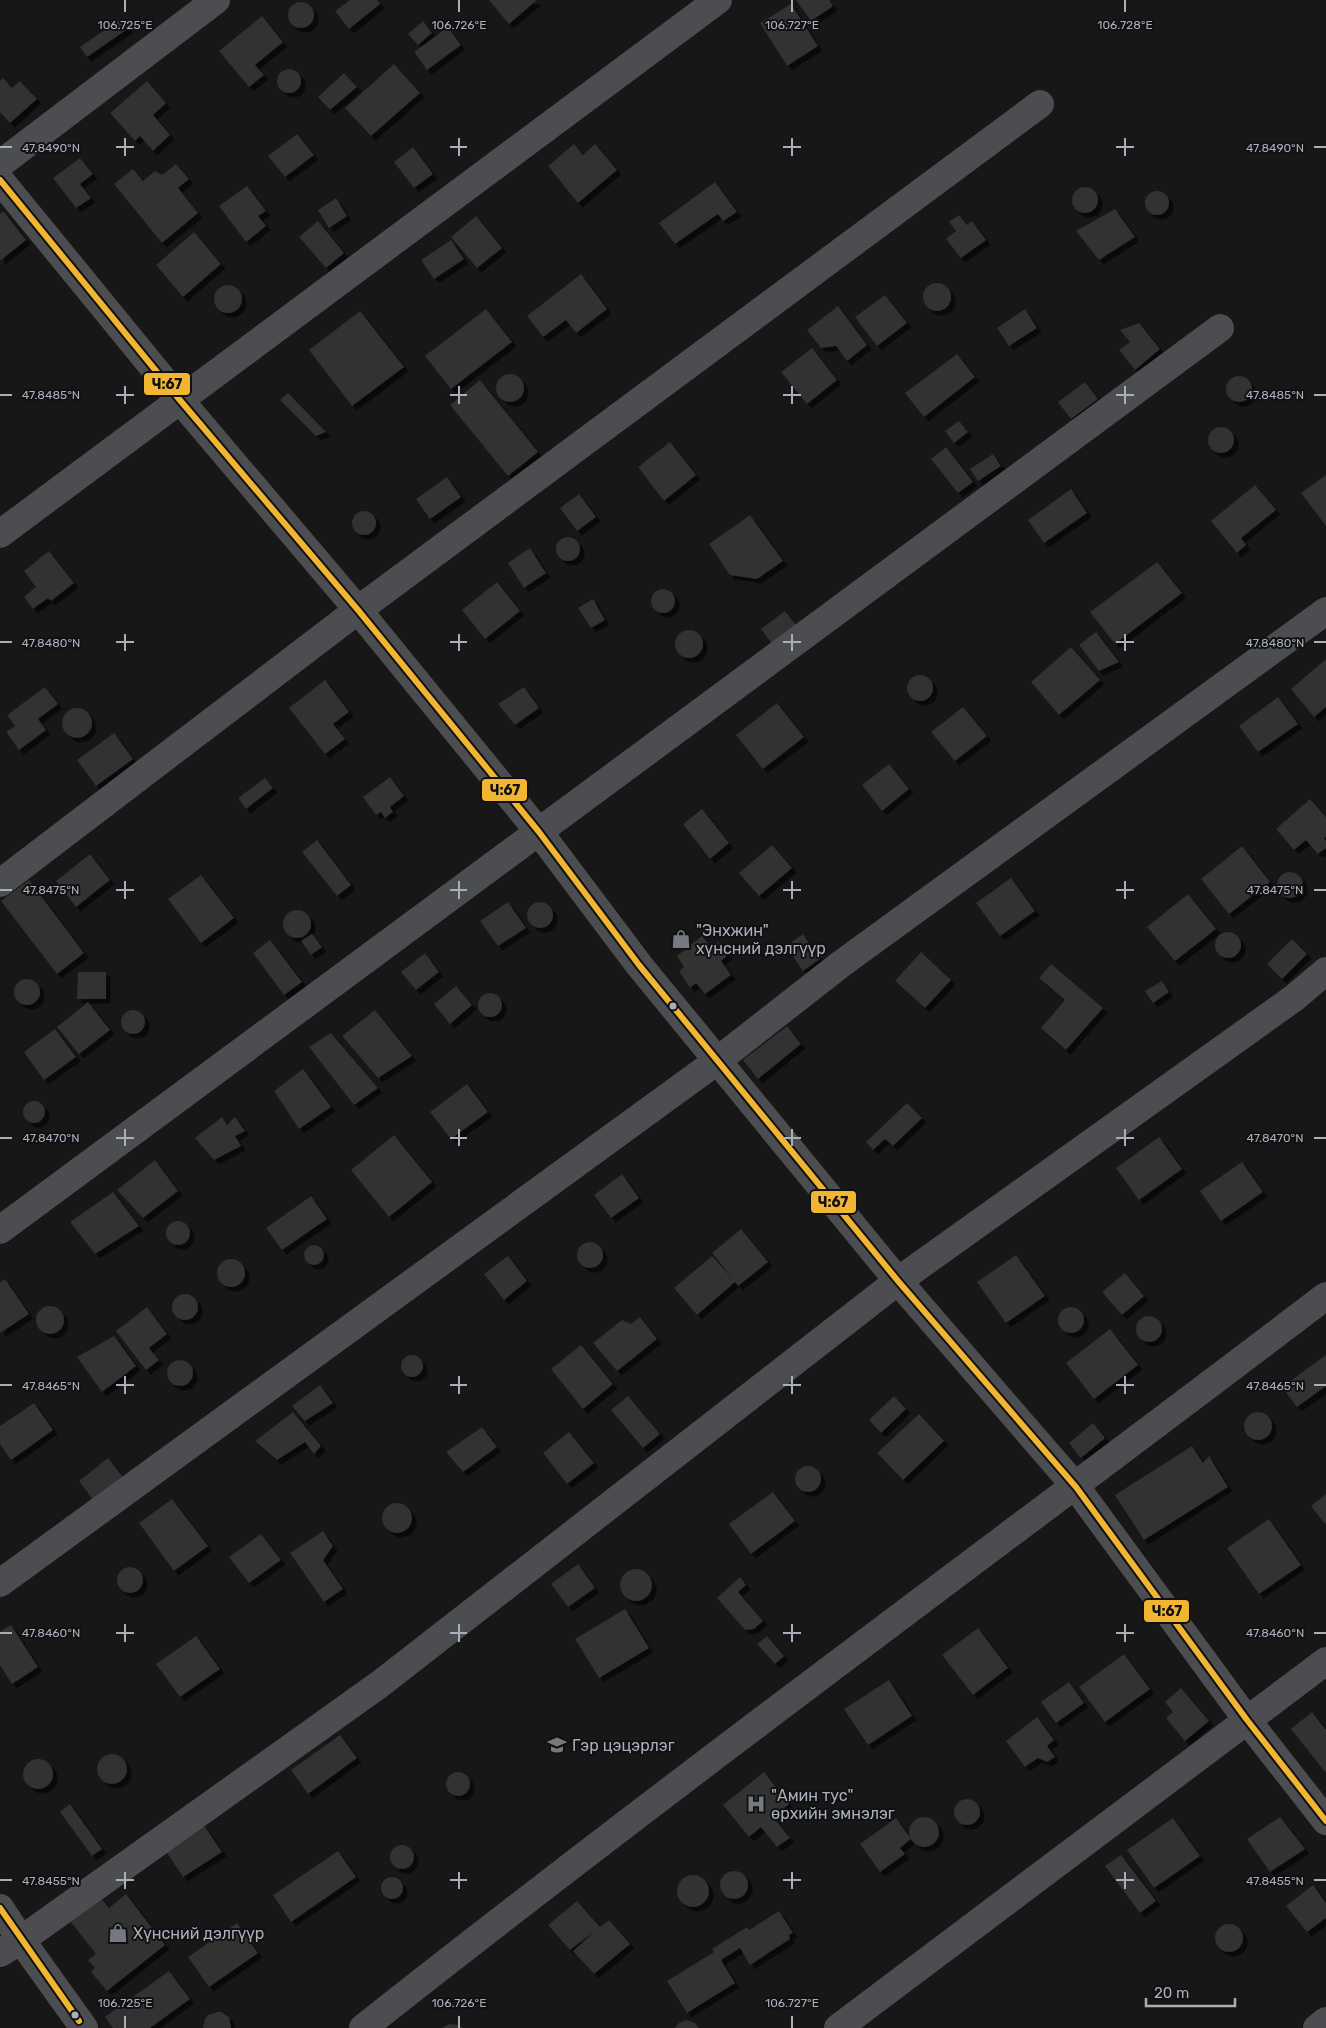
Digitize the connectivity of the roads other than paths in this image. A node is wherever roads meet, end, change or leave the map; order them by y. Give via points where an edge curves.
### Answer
1 (216, 0) edge
2 (718, 0) edge
3 (1040, 104) dead end
4 (0, 164) edge
5 (0, 180) edge
6 (1220, 328) dead end
7 (179, 399) junction
8 (0, 534) edge
9 (358, 610) junction
10 (1326, 611) edge
11 (539, 832) junction
12 (0, 883) edge
13 (1326, 971) edge
14 (717, 1061) junction
15 (0, 1230) edge
16 (898, 1281) junction
17 (1326, 1296) edge
18 (1076, 1487) junction
19 (0, 1583) edge
20 (1326, 1661) edge
21 (1247, 1720) junction
22 (1326, 1821) edge
23 (0, 1908) edge
24 (10, 1947) edge
25 (1326, 2021) edge
26 (84, 2028) edge
27 (363, 2028) edge
28 (838, 2028) edge
29 (1317, 2028) edge

1 - 4 street
2 - 7 street
3 - 9 street
5 - 7 street
6 - 11 street
7 - 8 street
7 - 9 street
9 - 11 street
9 - 12 street
10 - 14 street via 841,964
11 - 14 street via 638,965
11 - 15 street
13 - 16 street via 1286,1004
14 - 16 street
14 - 19 street
16 - 18 street
16 - 24 street via 380,1684
17 - 18 street
18 - 21 street
18 - 27 street via 518,1905
20 - 21 street
21 - 22 street
21 - 28 street
23 - 24 street
24 - 26 street
25 - 29 street

